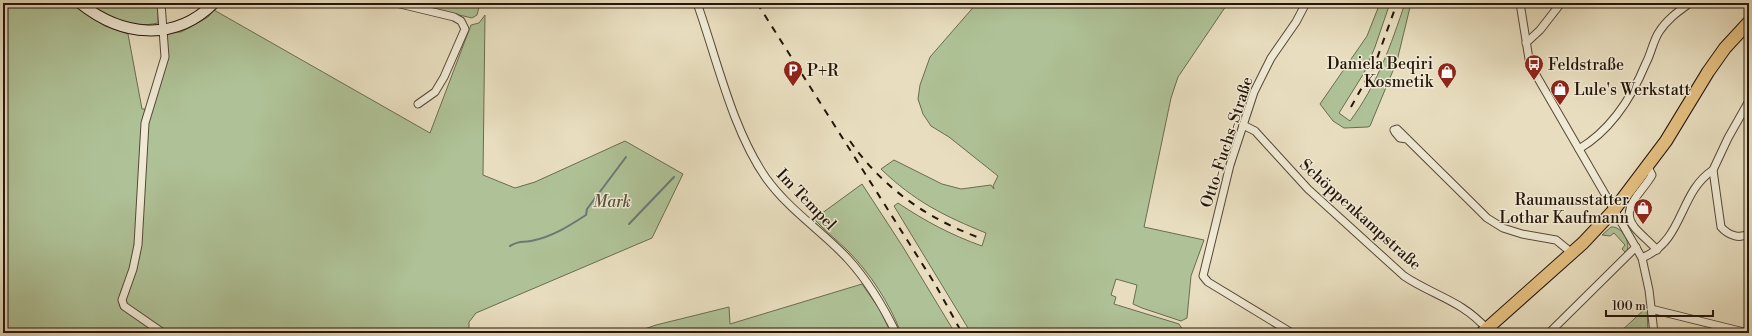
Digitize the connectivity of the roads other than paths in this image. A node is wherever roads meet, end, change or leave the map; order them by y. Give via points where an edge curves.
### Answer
1 (80, 3) edge
2 (161, 3) edge
3 (214, 3) edge
4 (396, 3) edge
5 (697, 3) edge
6 (1306, 3) edge
7 (1520, 3) edge
8 (1561, 3) edge
9 (1690, 3) edge
10 (1749, 22) edge
11 (163, 30) junction
12 (1526, 42) junction
13 (1749, 101) edge
14 (418, 104) dead end
15 (1243, 124) junction
16 (1407, 139) dead end
17 (1579, 149) junction
18 (1648, 167) junction
19 (1713, 170) junction
20 (1614, 210) junction
21 (1749, 233) edge
22 (1636, 247) junction
23 (1656, 250) junction
24 (1572, 253) junction
25 (1642, 258) junction
26 (1651, 309) junction
27 (1484, 331) edge
28 (163, 333) edge
29 (896, 333) edge
30 (1292, 333) edge
31 (1549, 333) edge
32 (1654, 333) edge
33 (1748, 333) edge

1 - 11 main road via 97,16 123,27 145,31
2 - 11 street
3 - 11 main road via 199,17
4 - 14 street via 454,17 461,21 465,29 435,92
5 - 29 street, Im Tempel via 744,140 766,178 795,211 860,273 879,300
6 - 15 street, Otto-Fuchs-Straße via 1264,71
7 - 12 street
8 - 12 street via 1540,30
9 - 17 street via 1674,14 1658,32 1639,80 1620,111 1593,141
10 - 18 main road via 1725,48 1708,72
11 - 28 street via 165,57 145,123 138,245 122,300 124,306
12 - 17 street via 1532,68
13 - 19 street
15 - 27 street, Schöppenkampstraße via 1259,135 1308,189 1399,272 1465,308
15 - 30 street, Otto-Fuchs-Straße via 1220,202 1203,276 1208,282
16 - 24 street via 1490,221 1513,231 1556,240
17 - 20 street
18 - 20 main road
18 - 23 street via 1652,174 1631,204 1628,214 1634,227
19 - 21 street via 1720,228 1734,236
19 - 23 street via 1700,181 1667,240
20 - 22 street
20 - 24 main road
22 - 25 street
22 - 31 street
23 - 25 street
24 - 27 main road
25 - 26 street via 1648,280
26 - 32 street
26 - 33 street

